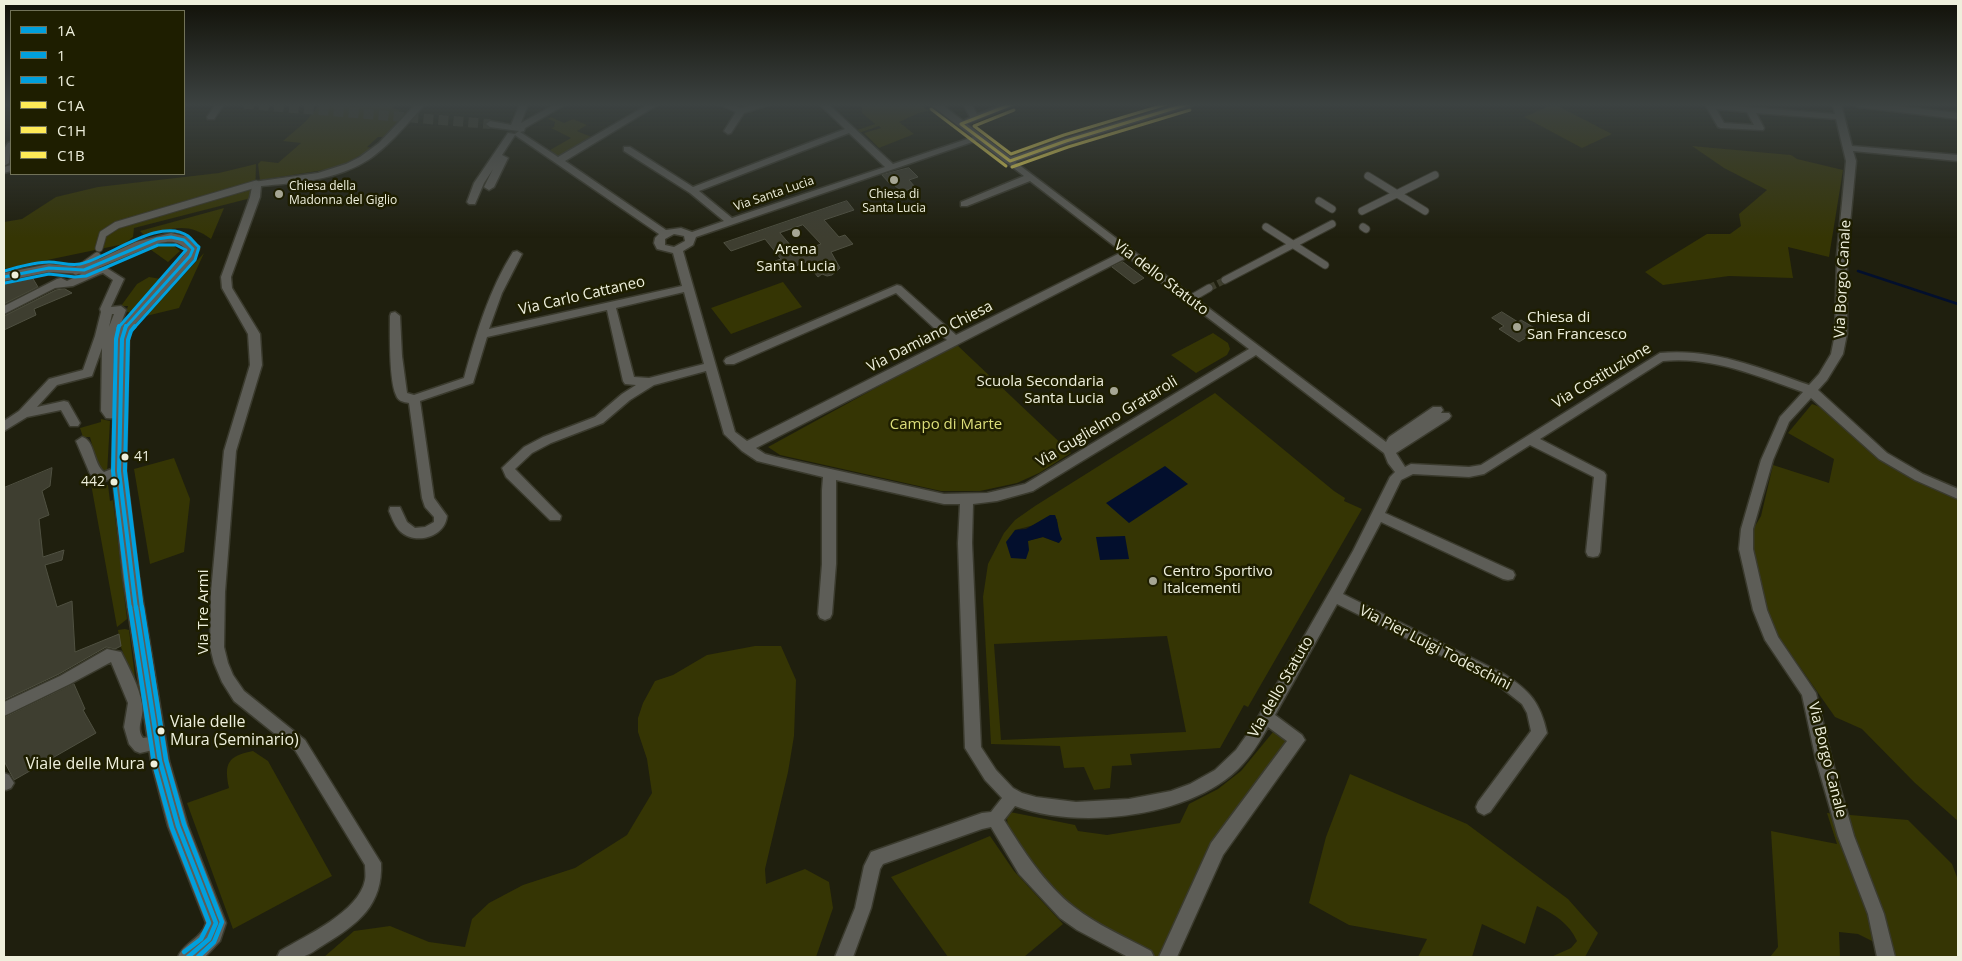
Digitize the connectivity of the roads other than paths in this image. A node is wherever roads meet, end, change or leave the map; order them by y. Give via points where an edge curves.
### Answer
1 (1848, 148) edge
2 (8, 149) edge
3 (378, 149) edge
4 (503, 149) edge
5 (507, 149) edge
6 (541, 149) edge
7 (579, 149) edge
8 (626, 149) dead end
9 (801, 149) edge
10 (871, 149) edge
11 (946, 149) edge
12 (994, 149) edge
13 (1044, 149) edge
14 (1857, 149) edge
15 (1958, 158) edge
16 (558, 161) junction
17 (1010, 161) junction
18 (4, 164) edge
19 (891, 167) junction
20 (1435, 175) dead end
21 (1368, 176) dead end
22 (1030, 178) junction
23 (249, 186) junction
24 (489, 187) dead end
25 (693, 190) junction
26 (1397, 194) junction
27 (1319, 200) dead end
28 (472, 202) dead end
29 (964, 204) dead end
30 (1332, 209) dead end
31 (1362, 211) dead end
32 (1426, 211) dead end
33 (730, 222) junction
34 (1332, 224) dead end
35 (1266, 227) dead end
36 (665, 234) junction
37 (690, 236) junction
38 (1293, 244) junction
39 (99, 248) dead end
40 (678, 250) junction
41 (1127, 252) junction
42 (517, 254) dead end
43 (96, 256) dead end
44 (1325, 265) dead end
45 (76, 271) junction
46 (4, 277) edge
47 (1225, 280) tunnel mouth
48 (54, 285) junction
49 (689, 288) junction
50 (1209, 288) tunnel mouth
51 (1190, 299) junction
52 (4, 310) edge
53 (106, 310) junction
54 (612, 310) dead end
55 (395, 316) dead end
56 (482, 334) junction
57 (955, 341) junction
58 (1256, 350) junction
59 (730, 361) dead end
60 (711, 366) junction
61 (650, 382) junction
62 (1810, 390) junction
63 (414, 399) junction
64 (1441, 413) dead end
65 (23, 414) junction
66 (119, 416) junction
67 (74, 423) dead end
68 (4, 427) edge
69 (1530, 440) junction
70 (82, 441) dead end
71 (746, 448) junction
72 (1389, 451) junction
73 (120, 472) junction
74 (1403, 473) junction
75 (830, 474) junction
76 (1958, 494) edge
77 (967, 501) junction
78 (395, 511) dead end
79 (1377, 515) junction
80 (555, 516) dead end
81 (1593, 552) dead end
82 (1508, 576) dead end
83 (1334, 596) junction
84 (824, 614) dead end
85 (4, 709) edge
86 (1266, 717) junction
87 (157, 743) junction
88 (1013, 796) junction
89 (1484, 807) dead end
90 (995, 819) junction
91 (188, 957) edge
92 (286, 957) edge
93 (844, 957) edge
94 (1145, 957) edge
95 (1168, 957) edge
96 (1886, 957) edge

1 - 62 street, Via Borgo Canale via 1851,161 1842,255 1842,334 1831,366
2 - 18 street
3 - 23 street via 351,166 288,181
4 - 28 street via 479,183
5 - 24 street
6 - 16 street
7 - 16 street
8 - 25 street
9 - 25 street
10 - 19 street
11 - 19 street, Via Santa Lucia
12 - 17 street, Via dello Statuto
13 - 17 street
14 - 15 street
16 - 36 street
17 - 22 street, Via dello Statuto
19 - 33 street, Via Santa Lucia
20 - 26 street
21 - 26 street
22 - 29 street
22 - 41 street, Via dello Statuto
23 - 39 street via 117,225 103,234
23 - 92 street, Via Tre Armi via 255,197 226,277 227,288 254,334 256,364 230,451 218,592 218,647 226,678 239,696 300,745 373,863 375,877 366,901 358,910
25 - 33 street via 712,203
26 - 31 street
26 - 32 street
27 - 30 street
33 - 37 street, Via Santa Lucia
34 - 38 street
35 - 38 street
36 - 37 street via 679,231
36 - 40 street via 659,239 660,246 666,250
37 - 40 street via 689,243
38 - 44 street
38 - 47 street
40 - 49 street, Via Guglielmo Grataroli
41 - 51 street, Via dello Statuto
41 - 57 street, Via Damiano Chiesa
42 - 56 street, Via Carlo Cattaneo via 497,293
43 - 45 street
45 - 46 street via 48,268
45 - 48 street
45 - 66 street via 88,269 134,246 166,238 181,239 193,249 125,328
48 - 52 street
48 - 53 street via 65,286 98,270 105,270 119,279
49 - 56 street, Via Carlo Cattaneo
49 - 60 street, Via Guglielmo Grataroli
50 - 51 street
51 - 58 street, Via dello Statuto via 1236,331
53 - 65 street via 88,373 53,382
53 - 66 street via 121,310 108,342 106,411
54 - 61 street via 629,381
55 - 63 street via 401,394
56 - 63 street, Via Carlo Cattaneo via 469,380
57 - 59 street via 897,288
57 - 71 street, Via Damiano Chiesa
58 - 72 street, Via dello Statuto
58 - 77 street, Via Guglielmo Grataroli via 1029,488
60 - 61 street
60 - 71 street, Via Guglielmo Grataroli via 730,434
61 - 80 street via 599,420 528,450 508,468 510,474
62 - 69 street, Via Costituzione via 1729,362 1689,356 1660,357
62 - 76 street via 1883,456
62 - 96 street, Via Borgo Canale via 1784,420 1767,460 1747,529 1746,549 1760,610 1772,640 1810,693 1824,760 1846,836 1876,914
63 - 78 street via 428,498 441,516 440,524 428,533 418,534 406,529
64 - 72 street via 1403,444
65 - 67 street via 64,405
65 - 68 street
66 - 73 street
69 - 74 street, Via Costituzione via 1484,469 1454,472 1422,468
69 - 81 street via 1600,475
70 - 73 street via 94,471 102,477
71 - 75 street, Via Guglielmo Grataroli via 760,458
72 - 74 street, Via dello Statuto
73 - 87 street via 131,577
74 - 79 street, Via dello Statuto via 1396,477
75 - 77 street, Via Guglielmo Grataroli
75 - 84 street via 829,564
77 - 88 street, Via dello Statuto via 965,544 973,748 994,779
79 - 82 street
79 - 83 street, Via dello Statuto
83 - 86 street, Via dello Statuto
83 - 89 street, Via Pier Luigi Todeschini via 1499,678 1524,695 1536,714 1539,733
85 - 87 street via 112,655 116,656 136,704 131,731 135,741 140,746
86 - 88 street, Via dello Statuto via 1236,760 1222,774 1179,796 1084,810 1058,808
86 - 95 street via 1297,740 1217,849
87 - 91 street via 178,826 216,924 209,938
88 - 90 street
90 - 93 street via 877,858 872,866 863,908
90 - 94 street via 1025,868 1066,912

